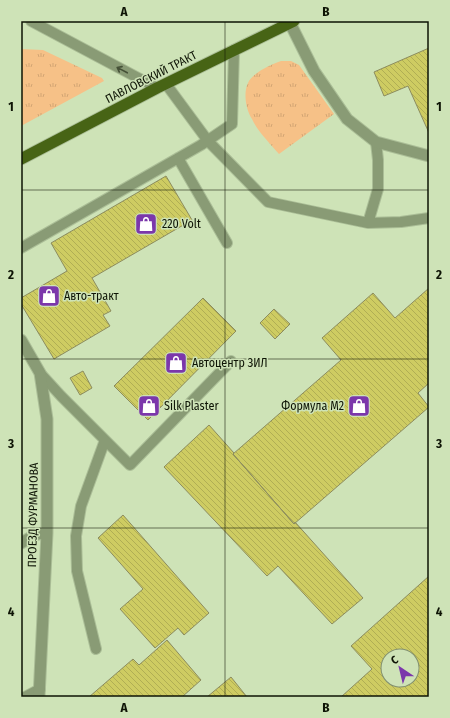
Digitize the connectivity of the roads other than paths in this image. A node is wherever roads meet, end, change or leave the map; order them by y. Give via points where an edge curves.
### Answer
1 (31, 21) edge
2 (292, 22) edge
3 (234, 50) junction
4 (161, 86) junction
5 (208, 141) junction
6 (376, 142) junction
7 (429, 156) edge
8 (178, 158) junction
9 (21, 159) edge
10 (429, 218) edge
11 (368, 223) junction
12 (227, 244) dead end
13 (21, 248) edge
14 (21, 340) edge
15 (231, 361) dead end
16 (40, 372) junction
17 (105, 440) junction
18 (47, 533) junction
19 (21, 543) edge
20 (96, 649) dead end
21 (40, 693) edge
22 (25, 697) edge

4 -> 1 lane
2 - 3 main road, ПАВЛОВСКИЙ ТРАКТ
2 - 6 street via 314,71 347,120
3 - 4 main road, ПАВЛОВСКИЙ ТРАКТ
3 - 5 lane via 232,124
4 - 5 lane
4 - 9 main road, ПАВЛОВСКИЙ ТРАКТ
5 - 8 lane
5 - 11 lane via 268,202
6 - 7 street
6 - 11 lane via 378,189
8 - 12 lane
8 - 13 lane
10 - 11 lane
14 - 16 street, ПРОЕЗД ФУРМАНОВА
15 - 17 lane via 130,465
16 - 17 lane
16 - 18 street, ПРОЕЗД ФУРМАНОВА via 47,419
17 - 20 lane via 81,506 76,536 77,571
18 - 19 street via 37,534
18 - 21 street, ПРОЕЗД ФУРМАНОВА
21 - 22 lane

